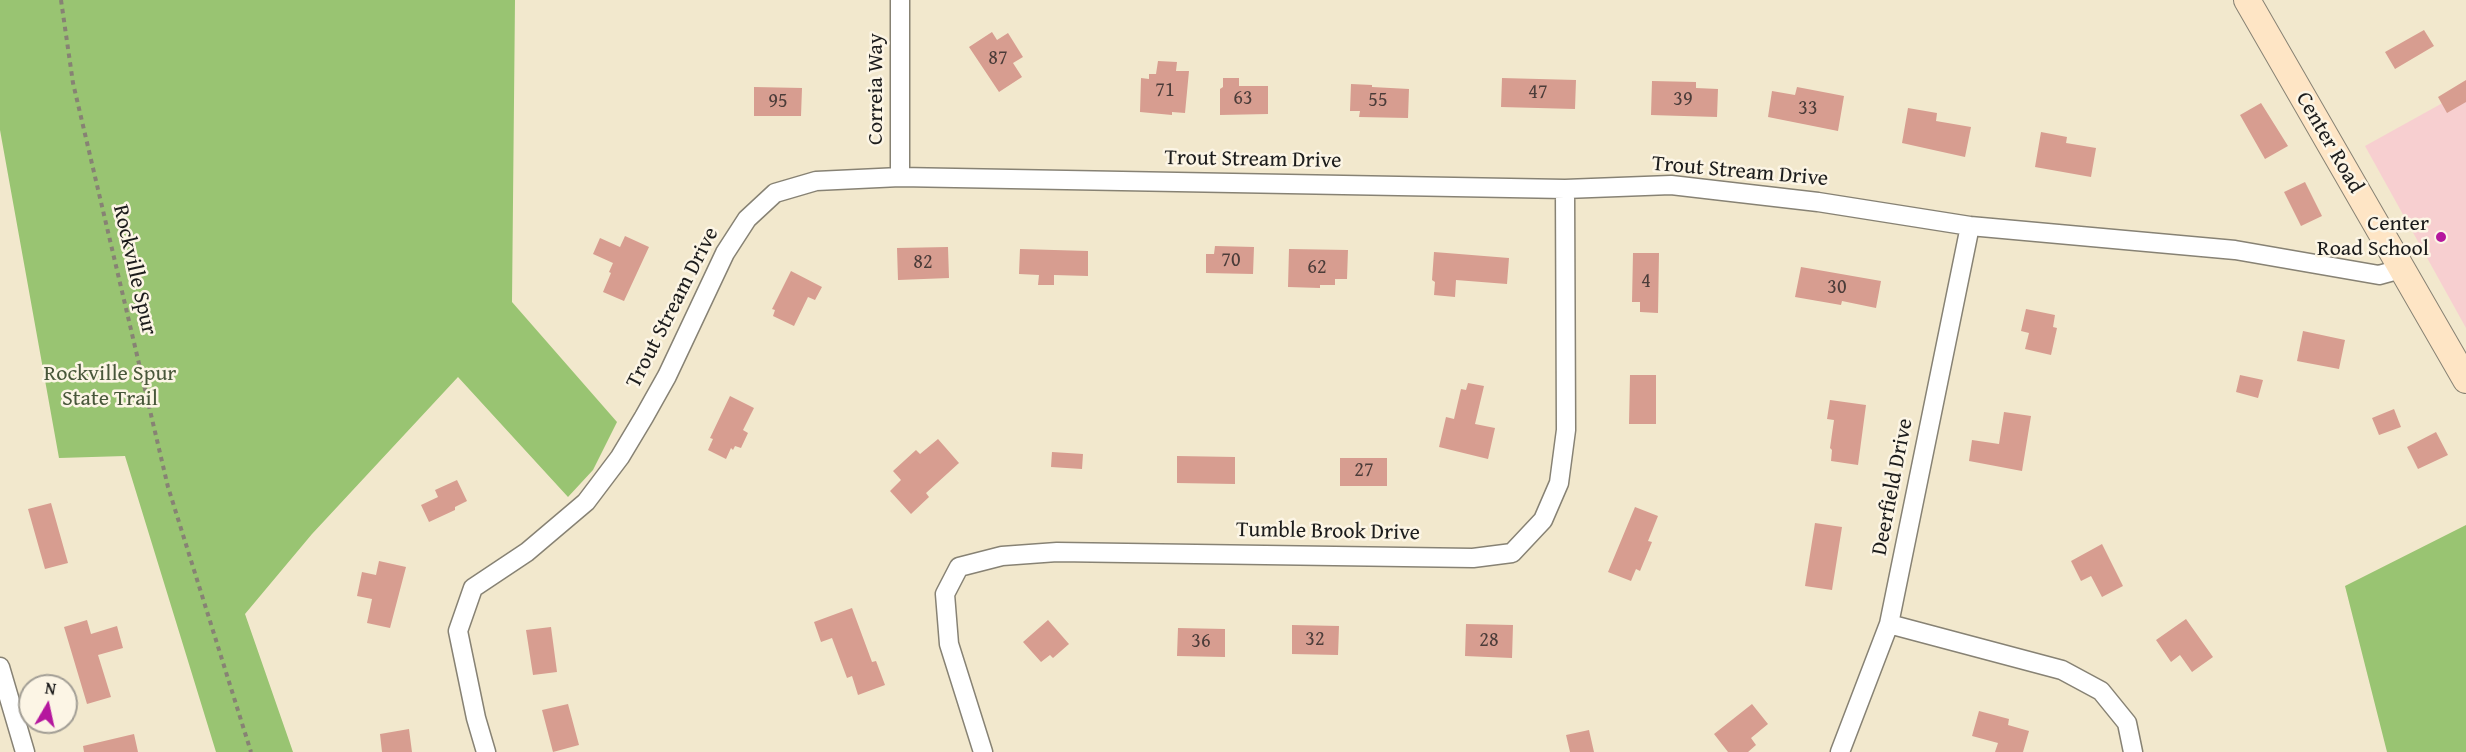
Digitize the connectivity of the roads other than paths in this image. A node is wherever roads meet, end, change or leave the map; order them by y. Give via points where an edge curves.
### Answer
1 (900, 0) edge
2 (2247, 0) edge
3 (900, 177) junction
4 (1565, 189) junction
5 (1970, 226) junction
6 (2401, 269) junction
7 (2466, 380) edge
8 (1889, 624) junction
9 (0, 667) edge
10 (25, 752) edge
11 (486, 752) edge
12 (983, 752) edge
13 (1840, 752) edge
14 (2133, 752) edge

1 - 3 street, Correia Way
2 - 6 street, Center Road
3 - 4 street, Trout Stream Drive
3 - 11 street, Trout Stream Drive via 816,181 775,193 747,219 705,291 667,376 607,475 586,502 527,552 473,588 458,631
4 - 5 street, Trout Stream Drive via 1671,185 1818,202
4 - 12 street, Tumble Brook Drive via 1566,430 1559,483 1543,520 1512,553 1473,558 1057,552 1002,556 959,567 945,594 949,645
5 - 6 street, Trout Stream Drive via 2235,250 2379,275
5 - 8 street, Deerfield Drive
6 - 7 street, Center Road
8 - 13 street, Deerfield Drive
8 - 14 street via 2062,670 2101,691 2127,723
9 - 10 street

